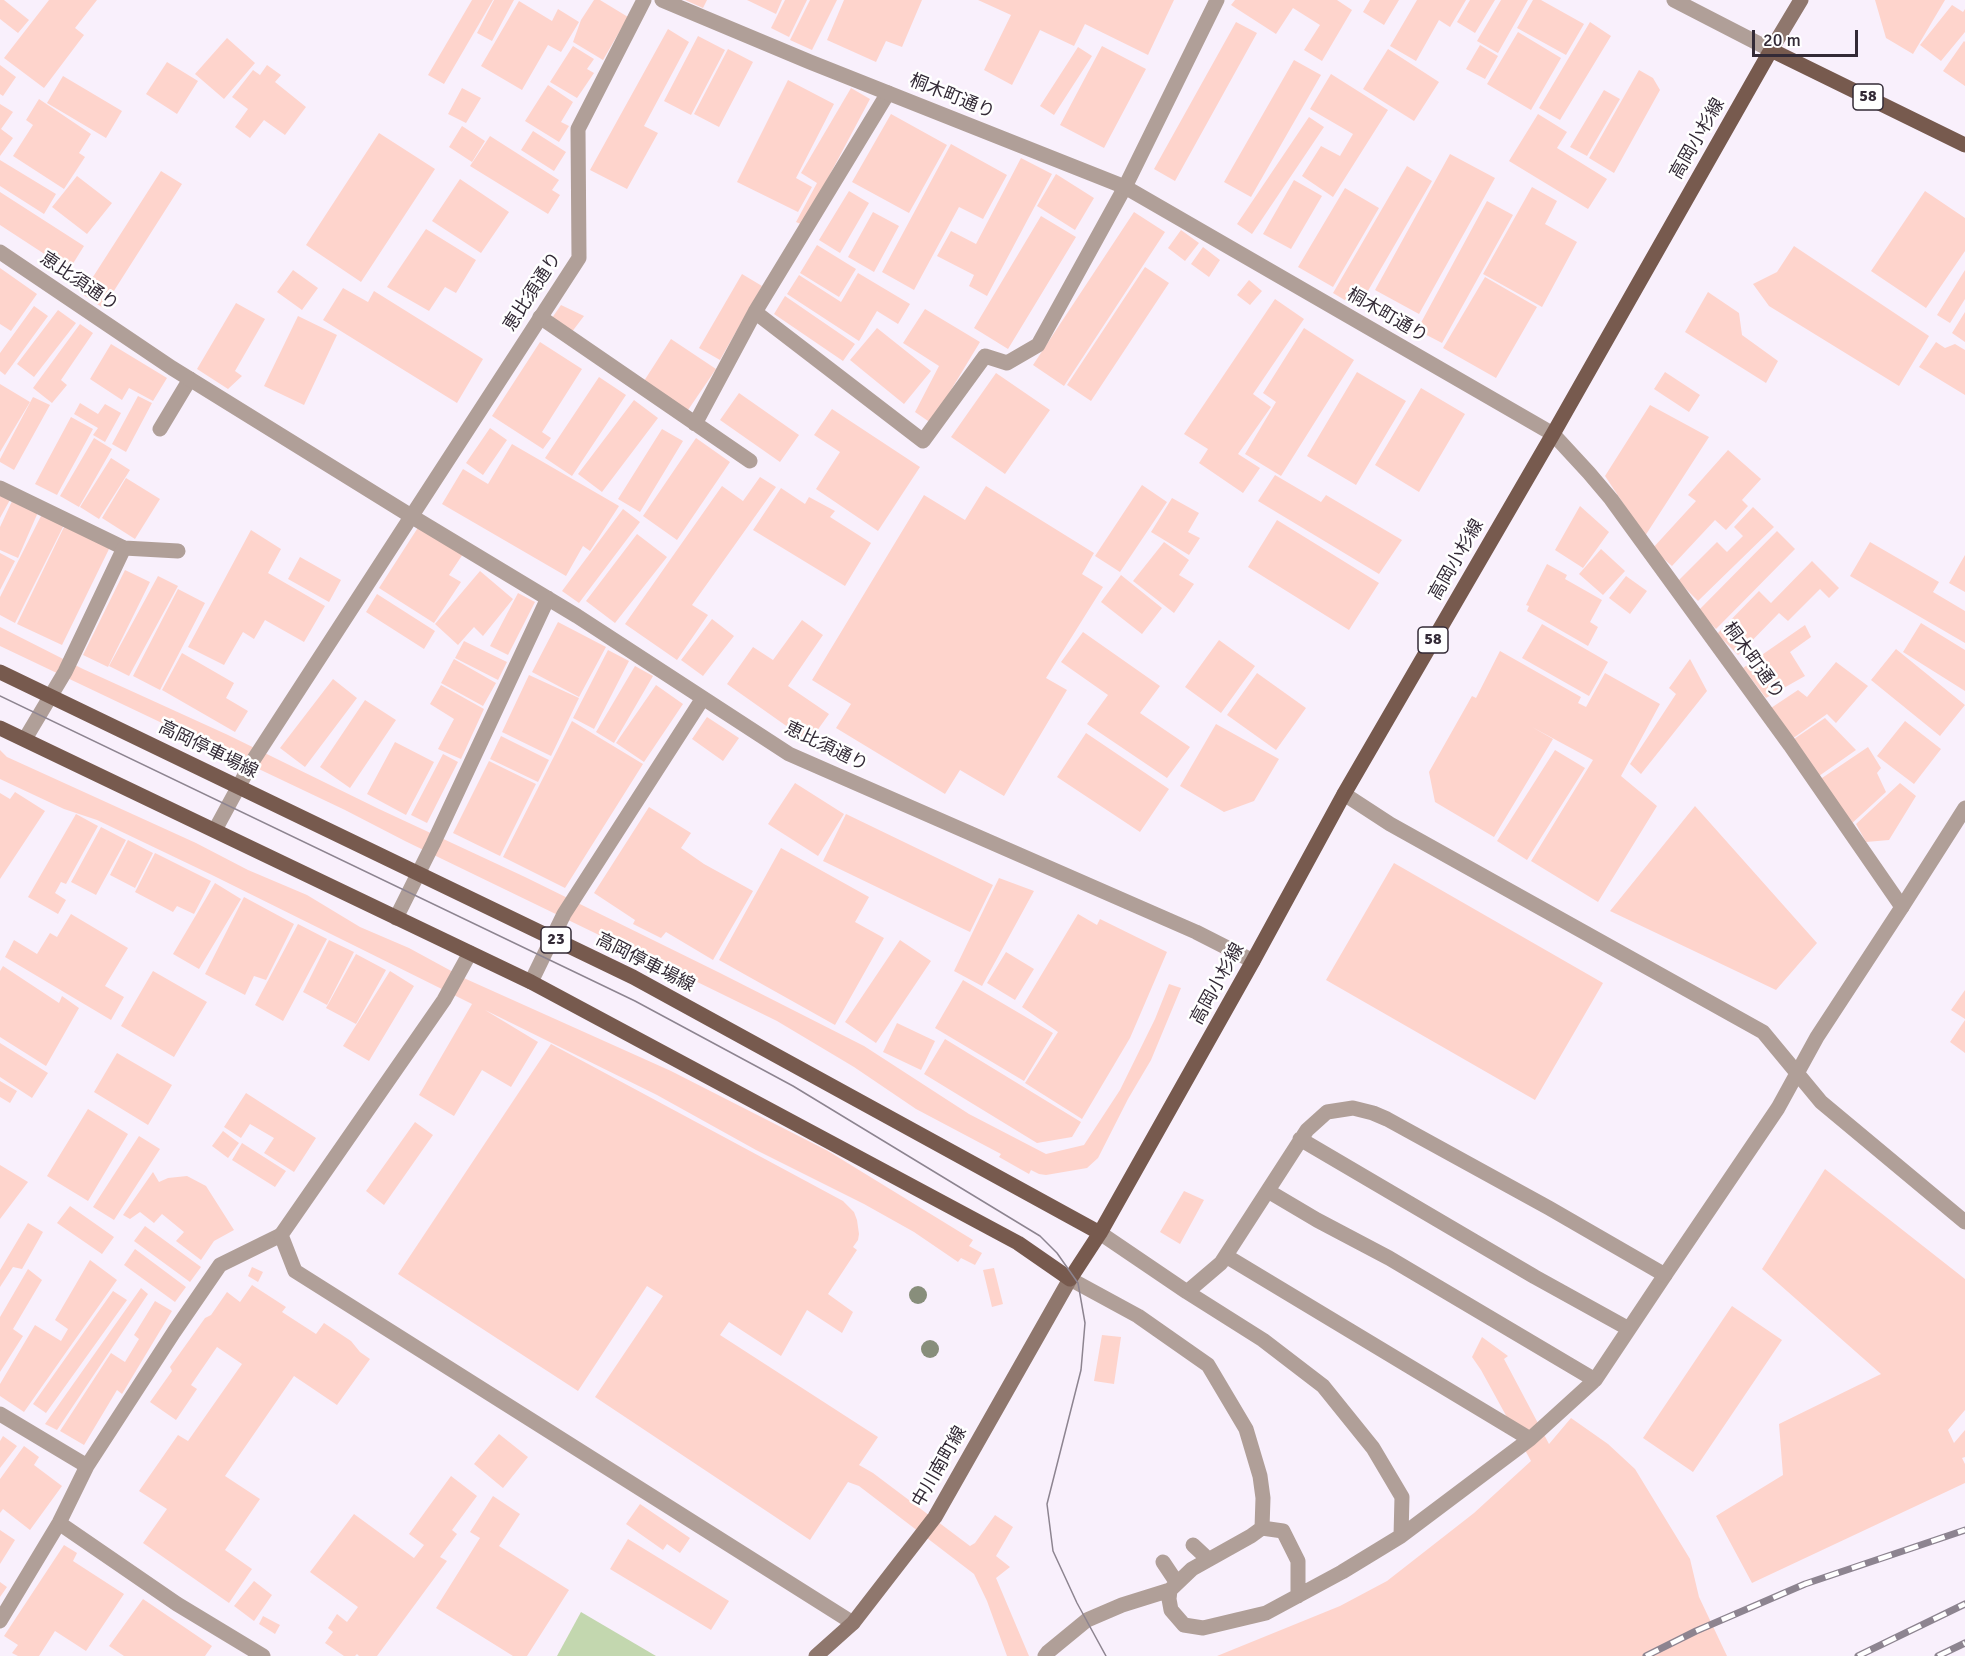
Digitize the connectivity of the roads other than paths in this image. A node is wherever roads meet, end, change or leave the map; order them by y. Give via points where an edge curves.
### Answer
1 (644, 0) edge
2 (662, 0) edge
3 (1217, 0) edge
4 (1674, 0) edge
5 (1801, 0) edge
6 (1771, 50) junction
7 (888, 93) junction
8 (1965, 145) edge
9 (1125, 187) junction
10 (0, 252) edge
11 (756, 312) junction
12 (540, 317) junction
13 (190, 379) junction
14 (695, 423) junction
15 (160, 429) dead end
16 (1553, 434) junction
17 (750, 461) dead end
18 (0, 488) edge
19 (411, 516) junction
20 (124, 548) junction
21 (178, 550) dead end
22 (548, 598) junction
23 (0, 672) edge
24 (51, 696) junction
25 (703, 698) junction
26 (0, 728) edge
27 (25, 740) junction
28 (239, 787) junction
29 (1344, 794) junction
30 (1965, 808) edge
31 (215, 830) junction
32 (419, 873) junction
33 (1902, 907) junction
34 (396, 918) junction
35 (552, 938) junction
36 (470, 953) junction
37 (1253, 961) junction
38 (531, 982) junction
39 (1797, 1073) junction
40 (1300, 1139) junction
41 (1268, 1191) junction
42 (1965, 1222) edge
43 (1100, 1233) junction
44 (281, 1235) junction
45 (1226, 1256) junction
46 (1665, 1275) junction
47 (1070, 1279) junction
48 (1187, 1292) junction
49 (1629, 1329) junction
50 (1595, 1380) junction
51 (0, 1414) edge
52 (1530, 1439) junction
53 (87, 1466) junction
54 (59, 1523) junction
55 (1262, 1528) junction
56 (1401, 1536) junction
57 (1193, 1545) dead end
58 (1208, 1559) junction
59 (1163, 1562) dead end
60 (1174, 1587) junction
61 (1298, 1596) junction
62 (0, 1621) edge
63 (853, 1623) junction
64 (1047, 1655) edge
65 (263, 1656) edge
66 (816, 1656) edge

1 - 12 street, 恵比須通り via 578,129 579,258
2 - 7 street, 桐木町通り
3 - 9 street
4 - 6 street
5 - 6 main road
6 - 8 main road, 58
6 - 16 main road, 高岡小杉線 / 58
7 - 9 street, 桐木町通り
7 - 11 street
9 - 11 street via 1038,345 1007,363 985,356 923,441
9 - 16 street, 桐木町通り
10 - 13 street, 恵比須通り
11 - 14 street
12 - 14 street
12 - 19 street, 恵比須通り
13 - 15 street
13 - 19 street, 恵比須通り
14 - 17 street
16 - 29 main road, 高岡小杉線 / 58
16 - 33 street, 桐木町通り via 1611,500 1790,745
18 - 20 street
19 - 22 street, 恵比須通り
19 - 28 street, 恵比須通り
20 - 21 street
20 - 24 street
22 - 25 street, 恵比須通り
22 - 32 street
23 - 24 main road, 高岡停車場線 / 23
24 - 27 street
24 - 28 main road, 高岡停車場線 / 23
25 - 35 street
25 - 37 street, 恵比須通り via 789,754 1196,932
26 - 27 main road
27 - 31 main road
28 - 31 street, 恵比須通り
28 - 32 main road, 高岡停車場線 / 23
29 - 37 main road, 高岡小杉線 / 58
29 - 39 street via 1390,824 1763,1032
30 - 33 street
31 - 34 main road
32 - 34 street
32 - 35 main road, 高岡停車場線 / 23
33 - 39 street
34 - 36 main road
35 - 38 street
35 - 43 main road, 高岡停車場線 / 23 via 633,977
36 - 38 main road
36 - 44 street via 444,1000
37 - 43 main road, 高岡小杉線 / 58
38 - 47 main road via 1018,1243
39 - 42 street via 1821,1102
39 - 46 street via 1778,1108
40 - 41 street
40 - 46 street via 1327,1112 1353,1108 1373,1113
40 - 49 street
41 - 45 street
41 - 50 street
43 - 47 main road, 高岡小杉線 / 58
43 - 48 street
44 - 53 street via 220,1265
44 - 63 street via 295,1271
45 - 48 street
45 - 52 street
46 - 49 street
47 - 55 street via 1138,1316 1208,1365 1246,1429 1260,1476
47 - 63 main road, 中川南町線 via 935,1517
48 - 56 street via 1263,1340 1323,1386 1373,1448 1402,1497
49 - 50 street
50 - 52 street
51 - 53 street
52 - 56 street
53 - 54 street
54 - 62 street
54 - 65 street via 177,1604
55 - 58 street
55 - 61 street via 1283,1531 1298,1561
56 - 61 street
57 - 58 street
58 - 60 street
59 - 60 street
60 - 61 street via 1169,1599 1171,1611 1184,1625 1203,1628 1266,1613
60 - 64 street via 1087,1620
63 - 66 main road, 中川南町線

